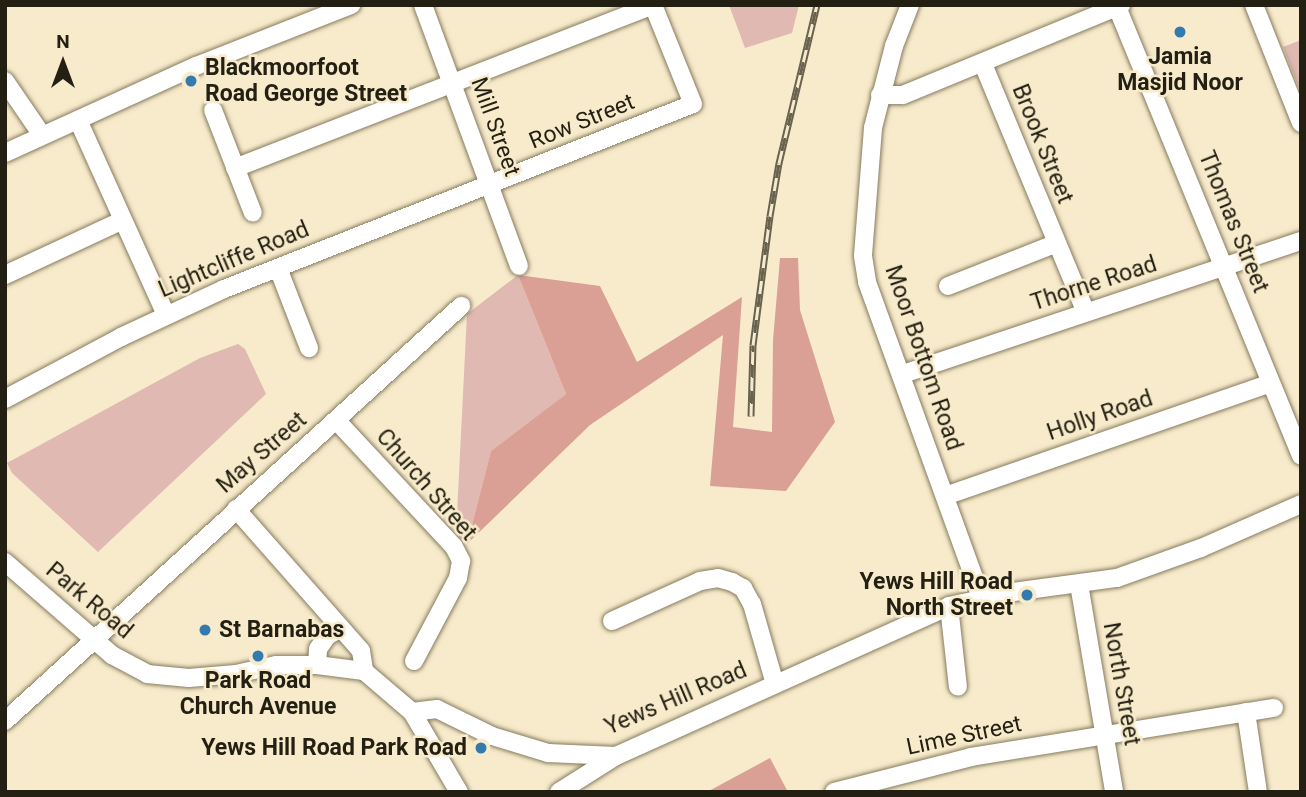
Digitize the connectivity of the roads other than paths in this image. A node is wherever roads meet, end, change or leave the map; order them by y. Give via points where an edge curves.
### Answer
1 (351, 5) edge
2 (424, 5) edge
3 (652, 5) edge
4 (910, 5) edge
5 (1254, 5) edge
6 (1119, 6) edge
7 (616, 12) edge
8 (983, 64) junction
9 (5, 81) edge
10 (452, 83) junction
11 (880, 95) junction
12 (213, 110) dead end
13 (78, 120) junction
14 (1301, 123) edge
15 (42, 135) junction
16 (5, 153) edge
17 (235, 168) junction
18 (490, 184) junction
19 (253, 213) dead end
20 (123, 220) junction
21 (1301, 241) edge
22 (1057, 243) junction
23 (519, 266) dead end
24 (1224, 267) junction
25 (278, 268) junction
26 (5, 275) edge
27 (948, 285) dead end
28 (461, 306) dead end
29 (1086, 313) junction
30 (166, 315) junction
31 (309, 348) dead end
32 (903, 374) junction
33 (1271, 383) junction
34 (5, 399) edge
35 (336, 421) junction
36 (1301, 456) edge
37 (945, 496) junction
38 (1301, 504) edge
39 (236, 509) junction
40 (5, 562) edge
41 (1079, 584) junction
42 (982, 599) junction
43 (948, 606) junction
44 (612, 621) dead end
45 (341, 628) junction
46 (94, 638) junction
47 (414, 661) dead end
48 (317, 665) junction
49 (364, 671) junction
50 (775, 684) junction
51 (958, 687) dead end
52 (1274, 708) dead end
53 (412, 712) junction
54 (1246, 712) junction
55 (5, 721) edge
56 (1104, 734) junction
57 (616, 756) junction
58 (836, 791) edge
59 (459, 792) edge
60 (559, 792) edge
61 (1114, 792) edge
62 (1258, 792) edge

1 - 13 street via 196,66
2 - 10 street, Mill Street
3 - 7 street
3 - 18 street, Row Street via 693,104
4 - 11 street, Moor Bottom Road
5 - 14 street
6 - 8 street
6 - 24 street, Thomas Street
7 - 10 street
8 - 11 street via 903,96
8 - 22 street, Brook Street
9 - 15 street
10 - 17 street
10 - 18 street, Mill Street
11 - 32 street, Moor Bottom Road via 863,256 867,282
12 - 17 street
13 - 15 street
13 - 20 street
15 - 16 street
17 - 19 street
18 - 23 street, Mill Street
18 - 25 street, Lightcliffe Road
20 - 26 street
20 - 30 street
21 - 24 street, Thorne Road
22 - 27 street
22 - 29 street, Brook Street
24 - 29 street, Thorne Road
24 - 33 street, Thomas Street
25 - 30 street, Lightcliffe Road
25 - 31 street
28 - 35 street, May Street
29 - 32 street, Thorne Road
30 - 34 street, Lightcliffe Road
32 - 37 street, Moor Bottom Road
33 - 36 street, Thomas Street
33 - 37 street, Holly Road
35 - 39 street, May Street
35 - 47 street, Church Street via 454,547 461,561 458,578
37 - 42 street, Moor Bottom Road
38 - 41 street, Yews Hill Road via 1156,566
39 - 45 street
39 - 46 street, May Street
40 - 46 street, Park Road
41 - 42 street, Yews Hill Road
41 - 56 street, North Street
42 - 43 street, Yews Hill Road
43 - 50 street, Yews Hill Road
43 - 51 street
44 - 50 street via 701,581 718,578 732,582 743,588 752,604
45 - 48 street via 327,636 318,649
45 - 49 street via 361,651
46 - 48 street, Park Road via 112,655 148,674 189,678 276,665
46 - 55 street, May Street
48 - 49 street, Park Road
49 - 53 street
50 - 57 street, Yews Hill Road
52 - 54 street, Lime Street
53 - 57 street, Yews Hill Road via 437,709 492,736 548,753
53 - 59 street
54 - 56 street, Lime Street
54 - 62 street
56 - 58 street, Lime Street via 971,757
56 - 61 street, North Street
57 - 60 street

